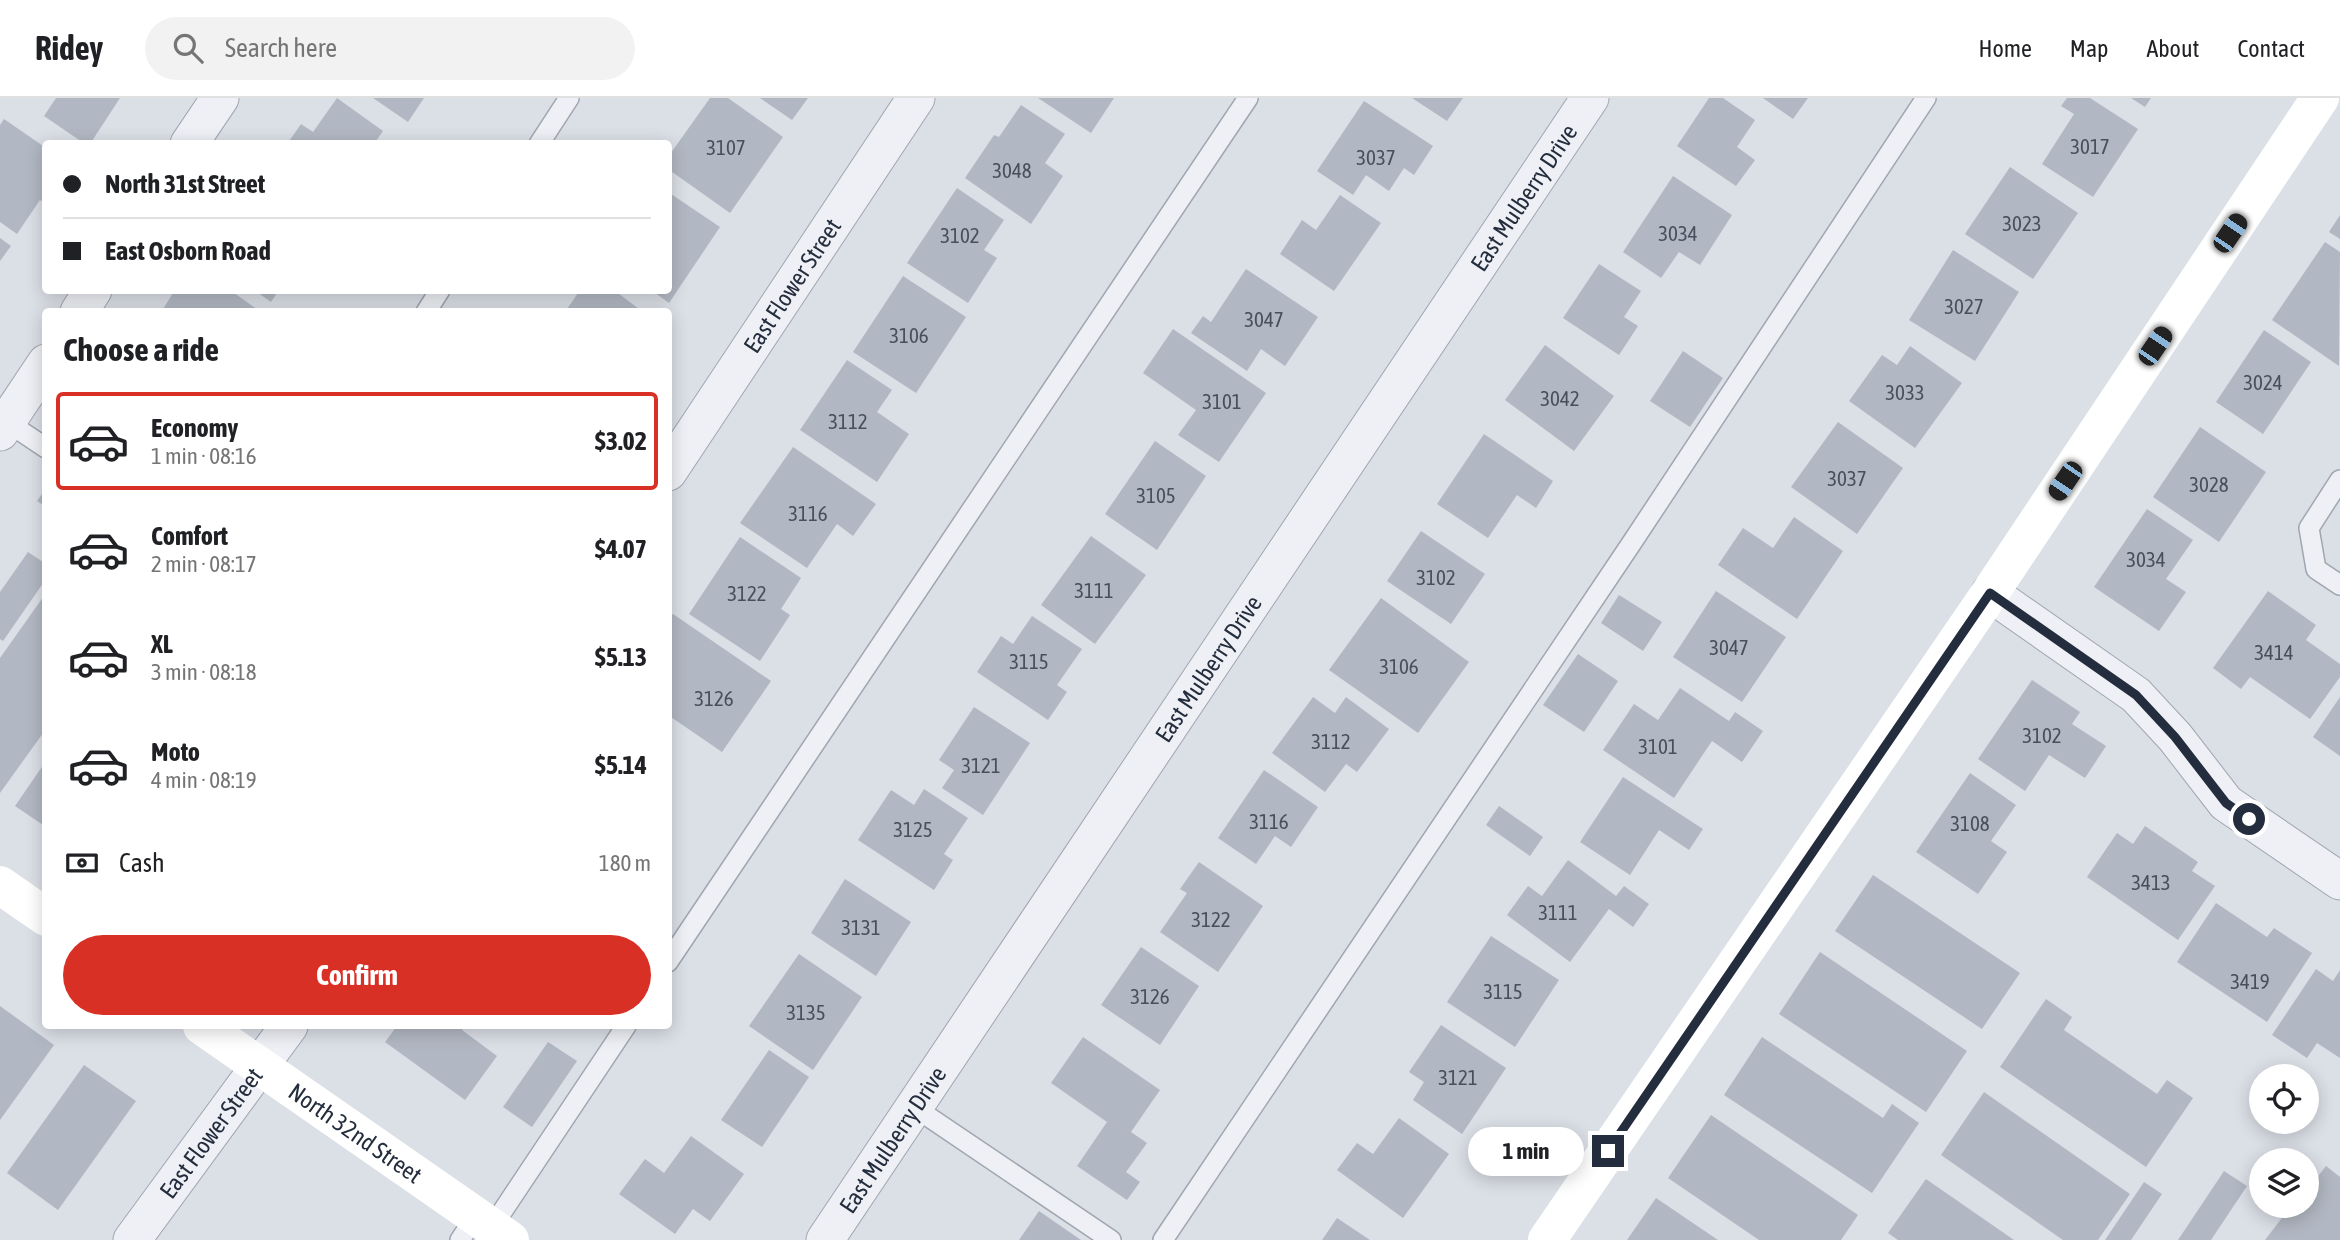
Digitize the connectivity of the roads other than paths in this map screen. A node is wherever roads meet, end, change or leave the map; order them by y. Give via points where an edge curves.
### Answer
1 (220, 98) edge
2 (569, 98) edge
3 (916, 98) edge
4 (1248, 98) edge
5 (1590, 98) edge
6 (1926, 98) edge
7 (2320, 98) edge
8 (192, 140) edge
9 (541, 140) edge
10 (42, 368) edge
11 (2, 424) edge
12 (42, 446) edge
13 (672, 466) edge
14 (2340, 480) edge
15 (2340, 585) edge
16 (1990, 593) junction
17 (2340, 881) edge
18 (0, 885) edge
19 (42, 914) edge
20 (672, 956) edge
21 (205, 1029) edge
22 (287, 1029) edge
23 (624, 1029) edge
24 (259, 1065) junction
25 (914, 1107) junction
26 (484, 1231) edge
27 (132, 1240) edge
28 (825, 1240) edge
29 (1111, 1240) edge
30 (1163, 1240) edge
31 (1547, 1240) edge

1 - 8 street
2 - 9 lane
3 - 13 street, East Flower Street
4 - 20 lane
5 - 25 street, East Mulberry Drive
6 - 30 lane
7 - 16 main road
10 - 11 street
11 - 12 lane
14 - 15 lane via 2309,528 2316,569
16 - 17 street via 2136,695 2226,803
16 - 31 main road
18 - 19 main road
21 - 24 main road, North 32nd Street
22 - 24 street, East Flower Street
23 - 26 lane
24 - 26 main road, North 32nd Street
24 - 27 street, East Flower Street
25 - 28 street, East Mulberry Drive
25 - 29 lane

